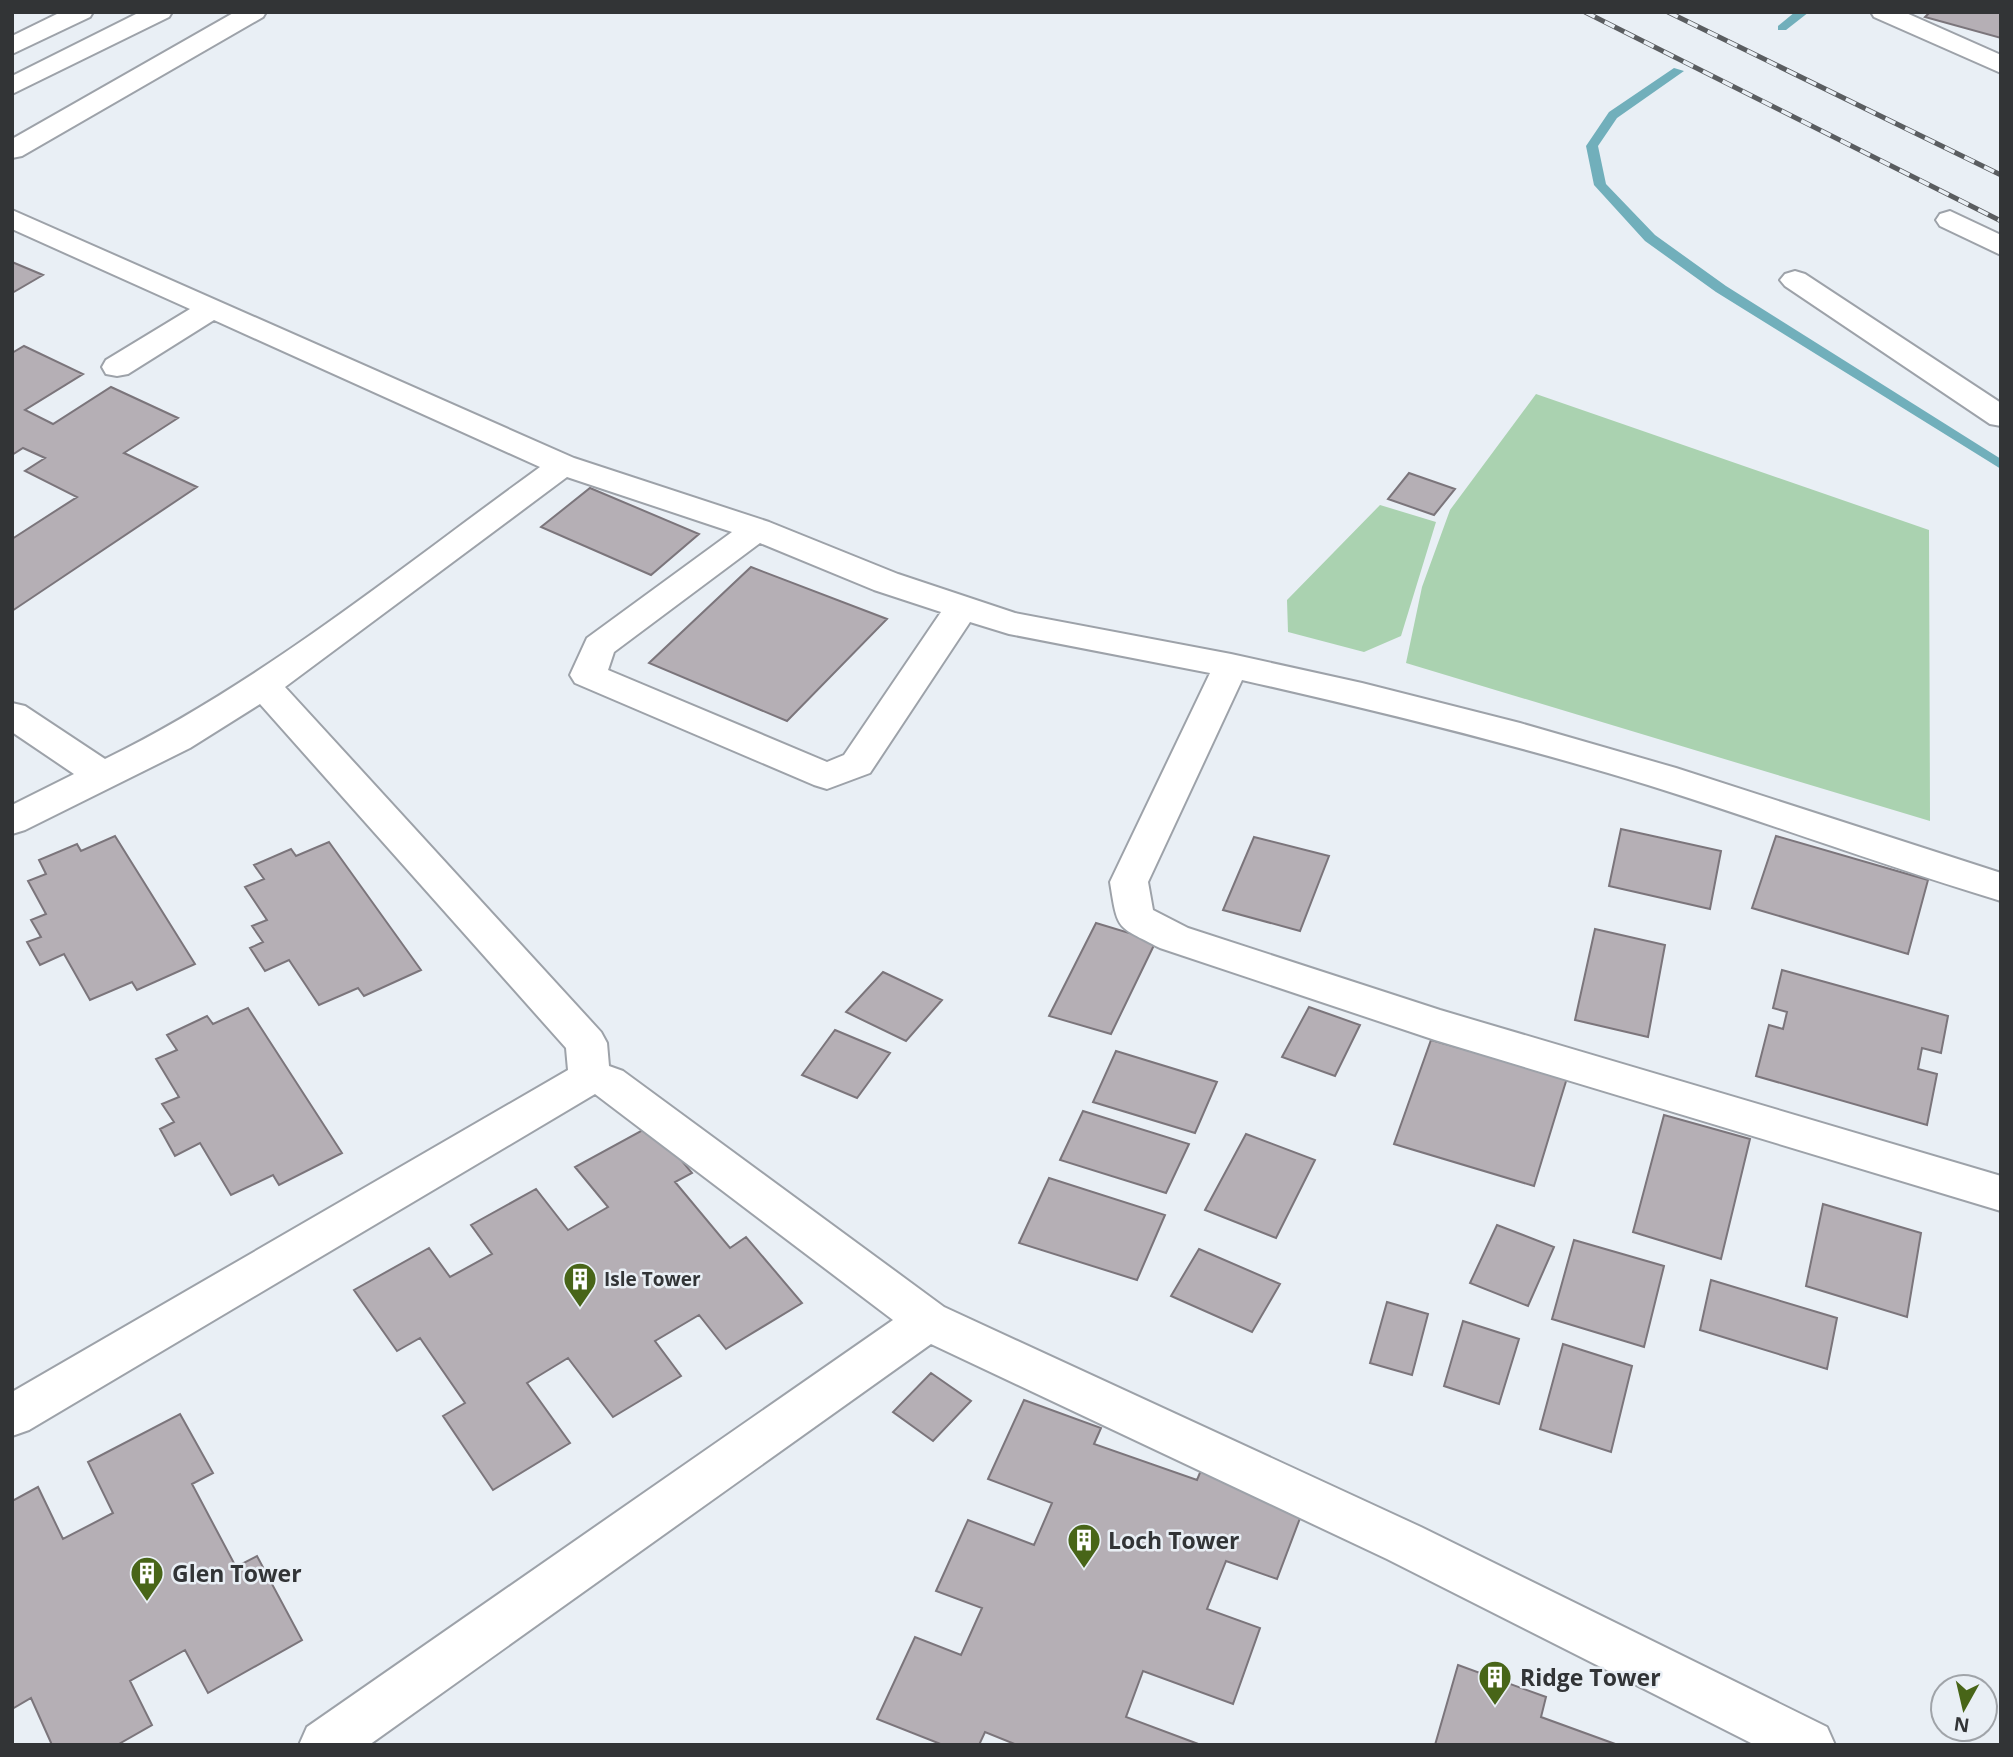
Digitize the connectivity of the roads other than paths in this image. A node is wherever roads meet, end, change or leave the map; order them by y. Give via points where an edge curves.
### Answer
1 (81, 12) edge
2 (160, 12) edge
3 (254, 12) edge
4 (1883, 12) edge
5 (1911, 18) edge
6 (12, 46) edge
7 (2001, 65) edge
8 (12, 86) edge
9 (12, 150) edge
10 (12, 218) edge
11 (1950, 220) dead end
12 (2001, 246) edge
13 (1795, 280) dead end
14 (212, 307) junction
15 (117, 367) dead end
16 (2001, 417) edge
17 (564, 466) junction
18 (757, 529) junction
19 (962, 607) junction
20 (1231, 666) junction
21 (263, 685) junction
22 (12, 715) edge
23 (103, 776) junction
24 (12, 821) edge
25 (2001, 887) edge
26 (590, 1076) junction
27 (2001, 1194) edge
28 (928, 1321) junction
29 (12, 1416) edge
30 (325, 1745) edge
31 (1809, 1745) edge

1 - 6 street
2 - 8 street
3 - 9 street
4 - 5 street
5 - 7 street
10 - 14 street
11 - 12 street
13 - 16 street
14 - 15 street
14 - 17 street
17 - 18 street
17 - 21 street
18 - 19 street via 886,582
18 - 19 street via 599,646 588,675 827,776 857,764
19 - 20 street via 1009,623
20 - 25 street via 1520,735
20 - 27 street via 1129,882 1135,918 1174,938 1435,1024
21 - 23 street via 177,739
21 - 26 street via 586,1044
22 - 23 street
23 - 24 street
26 - 28 street via 608,1082
26 - 29 street
28 - 30 street
28 - 31 street via 1404,1543

